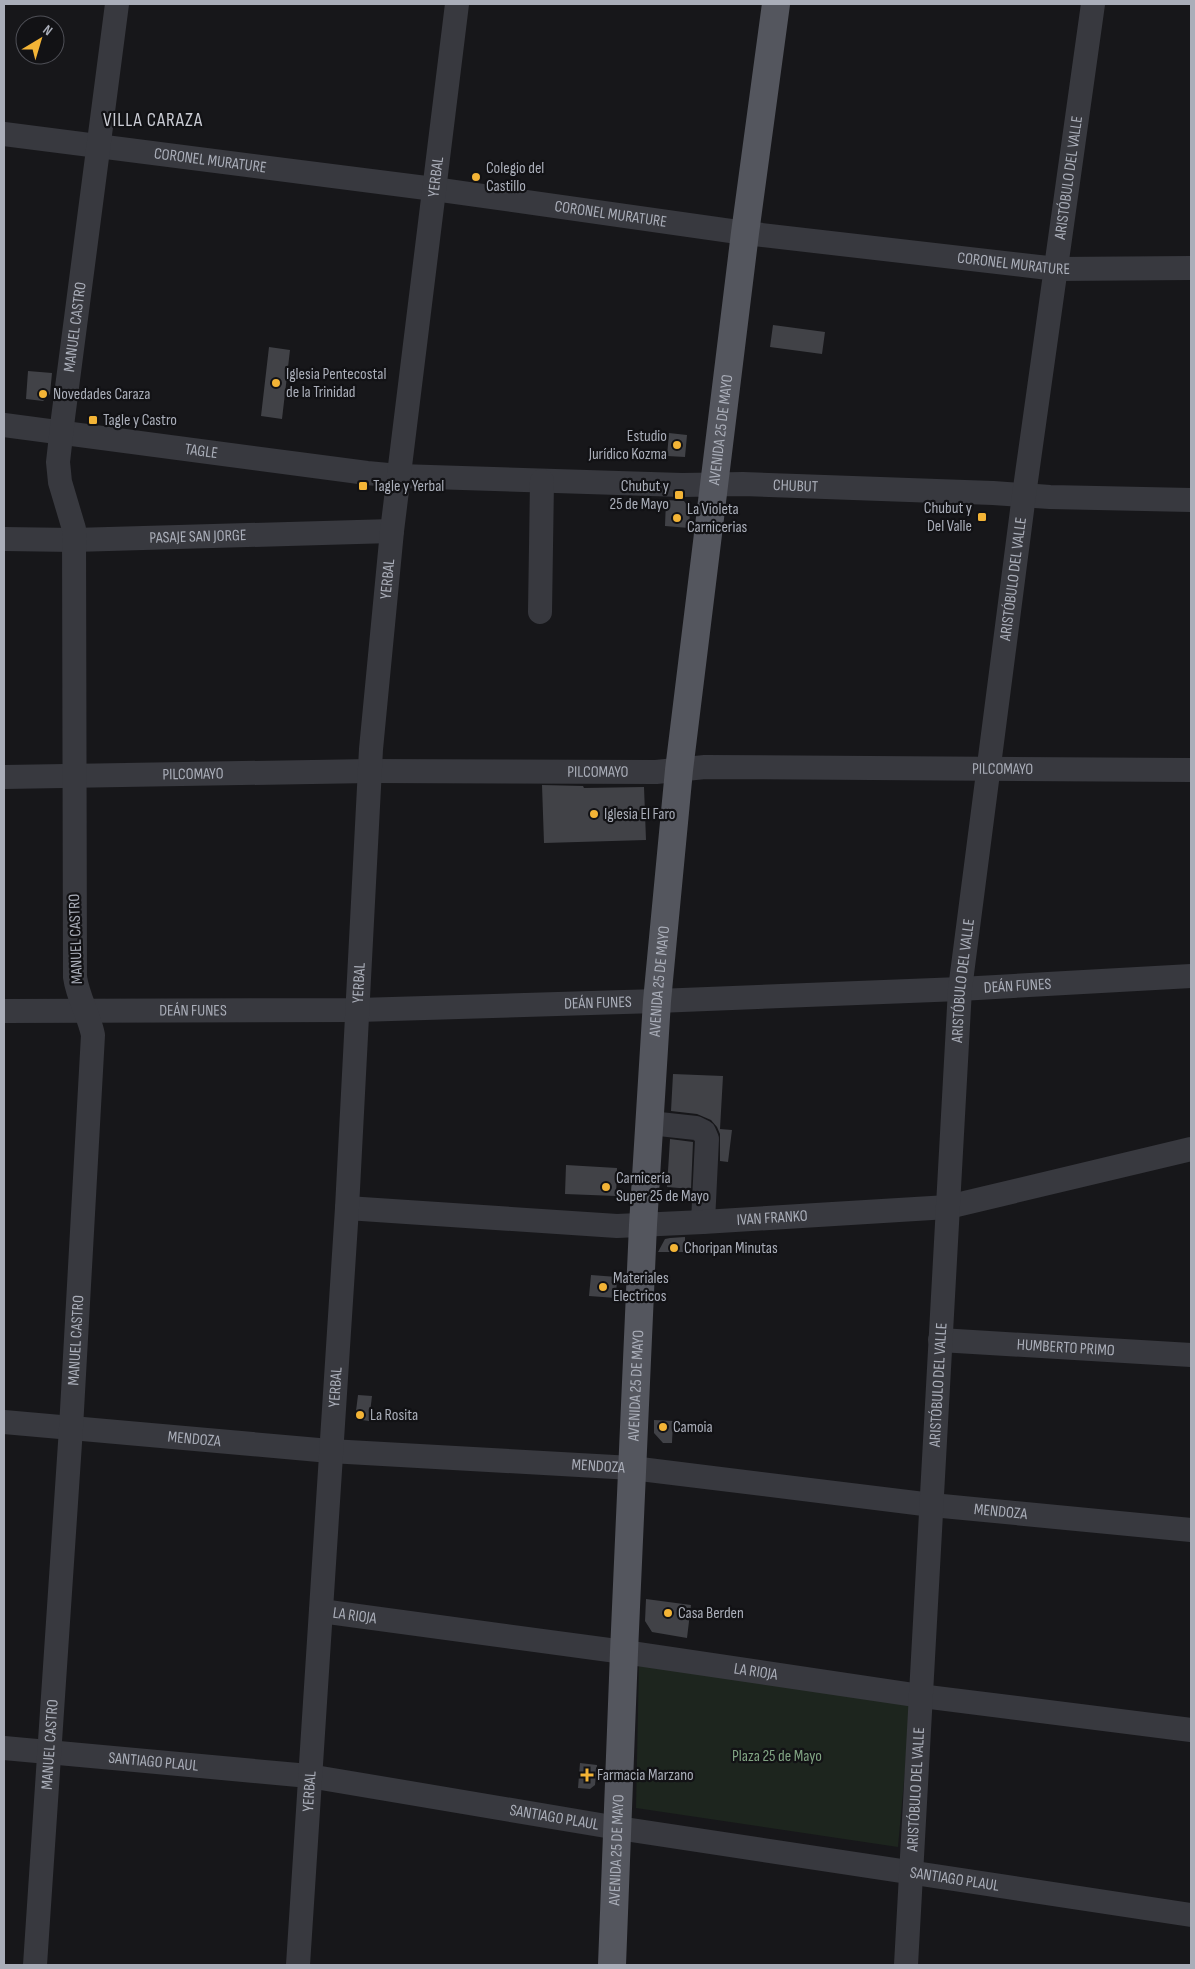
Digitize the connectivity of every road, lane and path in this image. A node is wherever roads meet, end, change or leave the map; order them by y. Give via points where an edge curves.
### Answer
1 (117, 4) edge
2 (457, 4) edge
3 (776, 4) edge
4 (1093, 4) edge
5 (4, 134) edge
6 (99, 146) junction
7 (434, 188) junction
8 (745, 233) junction
9 (1191, 268) edge
10 (1057, 269) junction
11 (4, 426) edge
12 (61, 432) junction
13 (399, 476) junction
14 (542, 481) junction
15 (714, 484) junction
16 (1024, 495) junction
17 (1191, 500) edge
18 (392, 532) junction
19 (4, 540) edge
20 (74, 540) junction
21 (540, 612) dead end
22 (988, 768) junction
23 (679, 770) junction
24 (1191, 770) edge
25 (370, 771) junction
26 (4, 777) edge
27 (74, 777) junction
28 (1191, 976) edge
29 (960, 989) junction
30 (657, 1002) junction
31 (358, 1010) junction
32 (4, 1011) edge
33 (85, 1011) junction
34 (650, 1123) junction
35 (1191, 1149) edge
36 (948, 1207) junction
37 (347, 1208) junction
38 (703, 1222) junction
39 (643, 1225) junction
40 (940, 1340) junction
41 (1191, 1355) edge
42 (4, 1422) edge
43 (71, 1428) junction
44 (330, 1451) junction
45 (632, 1468) junction
46 (932, 1505) junction
47 (1191, 1530) edge
48 (321, 1611) junction
49 (624, 1652) junction
50 (921, 1696) junction
51 (1191, 1730) edge
52 (4, 1748) edge
53 (49, 1752) junction
54 (309, 1776) junction
55 (618, 1828) junction
56 (912, 1872) junction
57 (1191, 1915) edge
58 (35, 1965) edge
59 (298, 1965) edge
60 (612, 1965) edge
61 (906, 1965) edge

1 - 6 street, MANUEL CASTRO
2 - 7 street, YERBAL
3 - 8 main road, AVENIDA 25 DE MAYO
4 - 10 street, ARISTÓBULO DEL VALLE
5 - 6 street, CORONEL MURATURE
6 - 7 street, CORONEL MURATURE
6 - 12 street, MANUEL CASTRO
7 - 8 street, CORONEL MURATURE
7 - 13 street, YERBAL
8 - 10 street, CORONEL MURATURE
8 - 15 main road, AVENIDA 25 DE MAYO
9 - 10 street, CORONEL MURATURE
10 - 16 street, ARISTÓBULO DEL VALLE
11 - 12 street, TAGLE
12 - 13 street, TAGLE
12 - 20 street, MANUEL CASTRO via 60,482
13 - 14 street, CHUBUT
13 - 18 street, YERBAL
14 - 15 street, CHUBUT
14 - 21 street
15 - 16 street, CHUBUT
15 - 23 main road, AVENIDA 25 DE MAYO
16 - 17 street, CHUBUT
16 - 22 street, ARISTÓBULO DEL VALLE
18 - 20 street, PASAJE SAN JORGE
18 - 25 street, YERBAL
19 - 20 street, PASAJE SAN JORGE
20 - 27 street, MANUEL CASTRO
22 - 23 street, PILCOMAYO via 705,767
22 - 24 street, PILCOMAYO
22 - 29 street, ARISTÓBULO DEL VALLE
23 - 25 street, PILCOMAYO
23 - 30 main road, AVENIDA 25 DE MAYO
25 - 27 street, PILCOMAYO
25 - 31 street, YERBAL
26 - 27 street, PILCOMAYO
27 - 33 street, MANUEL CASTRO via 76,977 77,991
28 - 29 street, DEÁN FUNES
29 - 30 street, DEÁN FUNES
29 - 36 street, ARISTÓBULO DEL VALLE
30 - 31 street, DEÁN FUNES
30 - 34 main road, AVENIDA 25 DE MAYO
31 - 33 street, DEÁN FUNES
31 - 37 street, YERBAL
32 - 33 street, DEÁN FUNES
33 - 43 street, MANUEL CASTRO via 93,1035
34 - 38 street via 696,1128 704,1132 707,1139
34 - 39 main road, AVENIDA 25 DE MAYO
35 - 36 street, IVAN FRANKO
36 - 38 street, IVAN FRANKO
36 - 40 street, ARISTÓBULO DEL VALLE
37 - 39 street, IVAN FRANKO
37 - 44 street, YERBAL
38 - 39 street, IVAN FRANKO
39 - 45 main road, AVENIDA 25 DE MAYO
40 - 41 street, HUMBERTO PRIMO
40 - 46 street, ARISTÓBULO DEL VALLE
42 - 43 street, MENDOZA
43 - 44 street, MENDOZA
43 - 53 street, MANUEL CASTRO
44 - 45 street, MENDOZA
44 - 48 street, YERBAL
45 - 46 street, MENDOZA
45 - 49 main road, AVENIDA 25 DE MAYO
46 - 47 street, MENDOZA
46 - 50 street, ARISTÓBULO DEL VALLE
48 - 49 street, LA RIOJA
48 - 54 street, YERBAL
49 - 50 street, LA RIOJA
49 - 55 main road, AVENIDA 25 DE MAYO
50 - 51 street, LA RIOJA
50 - 56 street, ARISTÓBULO DEL VALLE
52 - 53 street, SANTIAGO PLAUL
53 - 54 street, SANTIAGO PLAUL
53 - 58 street, MANUEL CASTRO
54 - 55 street, SANTIAGO PLAUL
54 - 59 street, YERBAL
55 - 56 street, SANTIAGO PLAUL
55 - 60 main road, AVENIDA 25 DE MAYO
56 - 57 street, SANTIAGO PLAUL
56 - 61 street, ARISTÓBULO DEL VALLE

